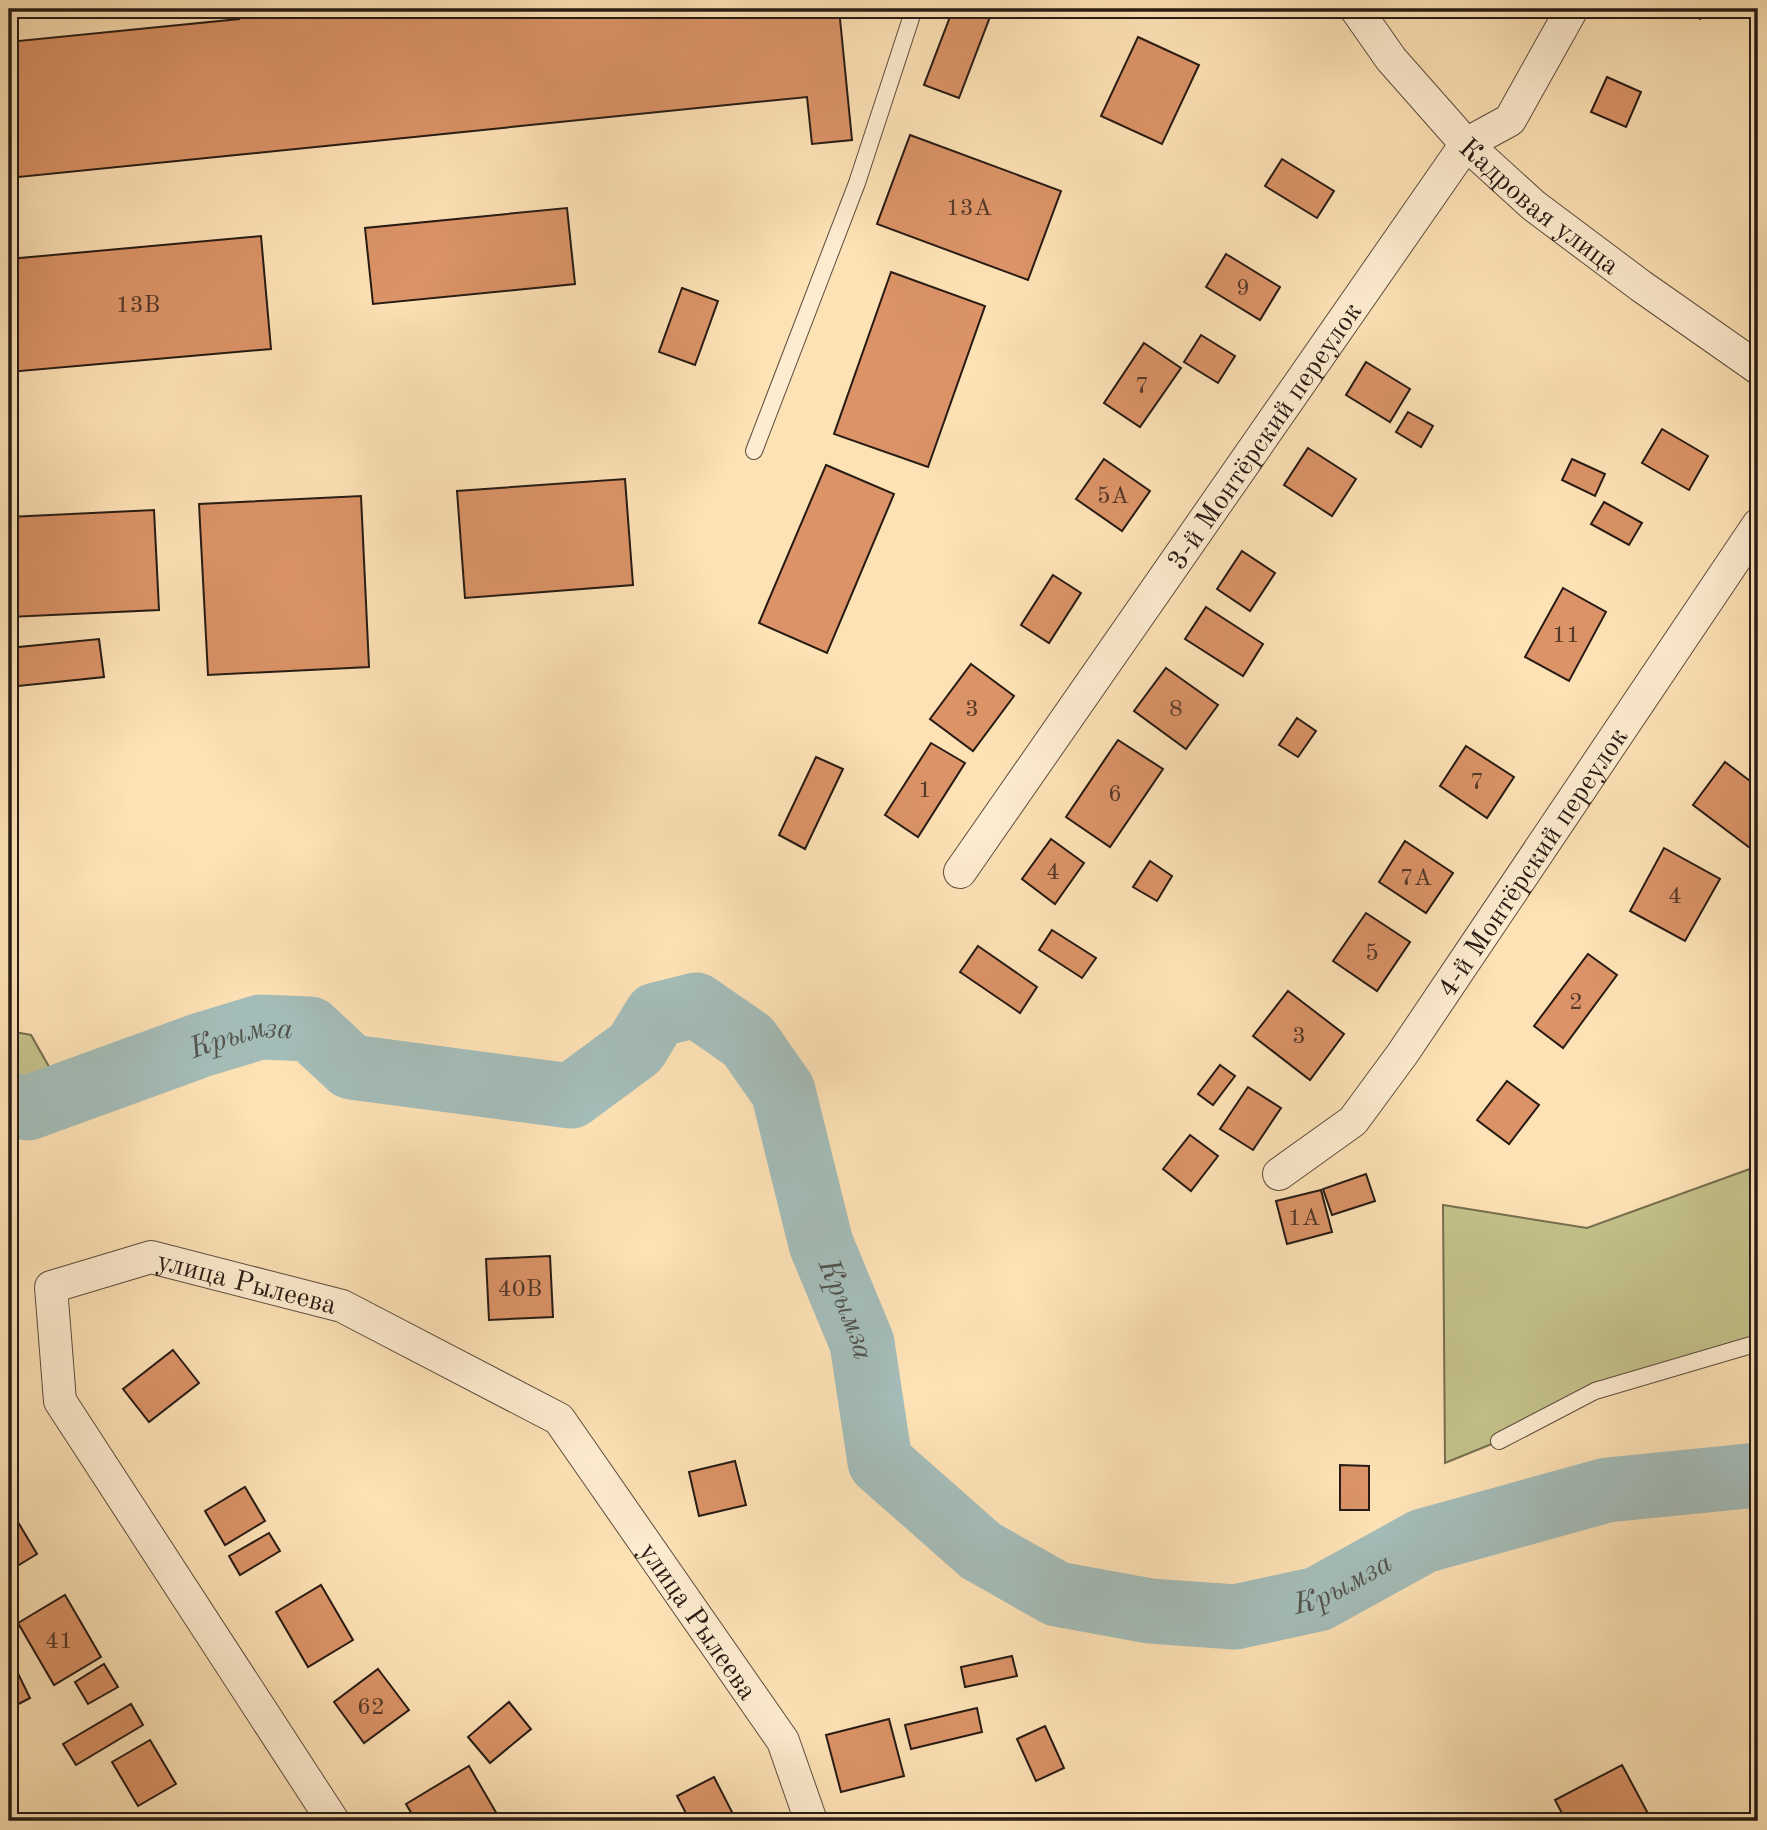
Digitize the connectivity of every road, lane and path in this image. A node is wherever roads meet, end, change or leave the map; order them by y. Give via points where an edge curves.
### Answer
1 (914, 9) edge
2 (1356, 9) edge
3 (1572, 9) edge
4 (1466, 144) junction
5 (1758, 368) edge
6 (754, 451) dead end
7 (1758, 525) edge
8 (960, 872) dead end
9 (1279, 1174) dead end
10 (1758, 1343) edge
11 (1499, 1441) dead end
12 (333, 1821) edge
13 (811, 1821) edge

1 - 6 lane via 857,183
2 - 4 street, Кадровая улица via 1391,59
3 - 4 street, 3-й Монтёрский переулок via 1510,120
4 - 5 street, Кадровая улица via 1533,205
4 - 8 street, 3-й Монтёрский переулок
7 - 9 street, 4-й Монтёрский переулок via 1353,1121
10 - 11 lane via 1595,1391
12 - 13 street, улица Рылеева via 60,1401 51,1287 151,1257 342,1306 559,1419 783,1741

